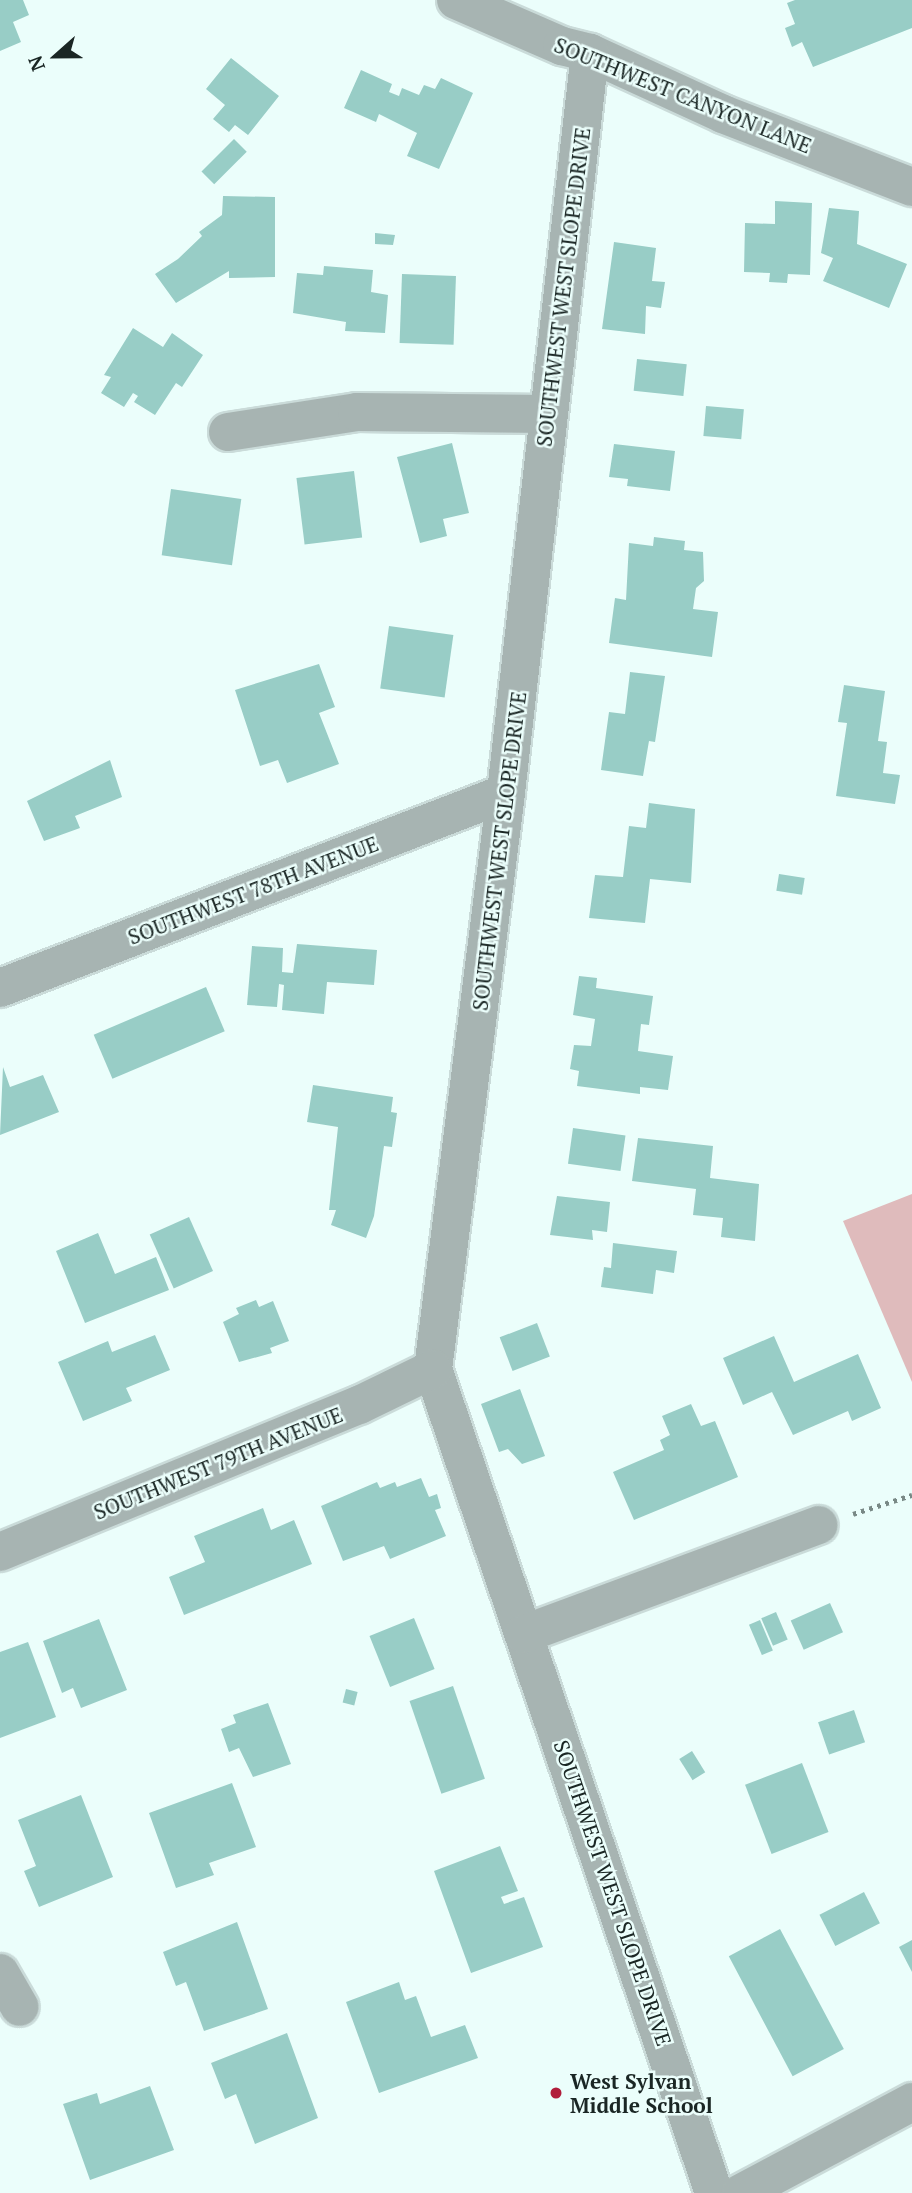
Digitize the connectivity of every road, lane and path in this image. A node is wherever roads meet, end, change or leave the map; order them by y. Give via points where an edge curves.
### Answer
1 (456, 0) edge
2 (590, 53) junction
3 (912, 187) edge
4 (547, 414) junction
5 (228, 432) dead end
6 (506, 793) junction
7 (0, 988) edge
8 (433, 1369) junction
9 (912, 1494) edge
10 (818, 1525) joint
11 (0, 1552) edge
12 (524, 1634) junction
13 (0, 1973) edge
14 (20, 2007) dead end
15 (912, 2102) edge
16 (714, 2193) edge
17 (741, 2193) edge

1 - 2 street, SOUTHWEST CANYON LANE via 562,46
2 - 3 street, SOUTHWEST CANYON LANE via 723,114
2 - 4 street, SOUTHWEST WEST SLOPE DRIVE
4 - 5 street via 356,412
4 - 6 street, SOUTHWEST WEST SLOPE DRIVE
6 - 7 street, SOUTHWEST 78TH AVENUE
6 - 8 street, SOUTHWEST WEST SLOPE DRIVE
8 - 11 street, SOUTHWEST 79TH AVENUE via 359,1405
8 - 12 street, SOUTHWEST WEST SLOPE DRIVE
9 - 10 path
10 - 12 street
12 - 16 street, SOUTHWEST WEST SLOPE DRIVE
13 - 14 street
15 - 17 street

